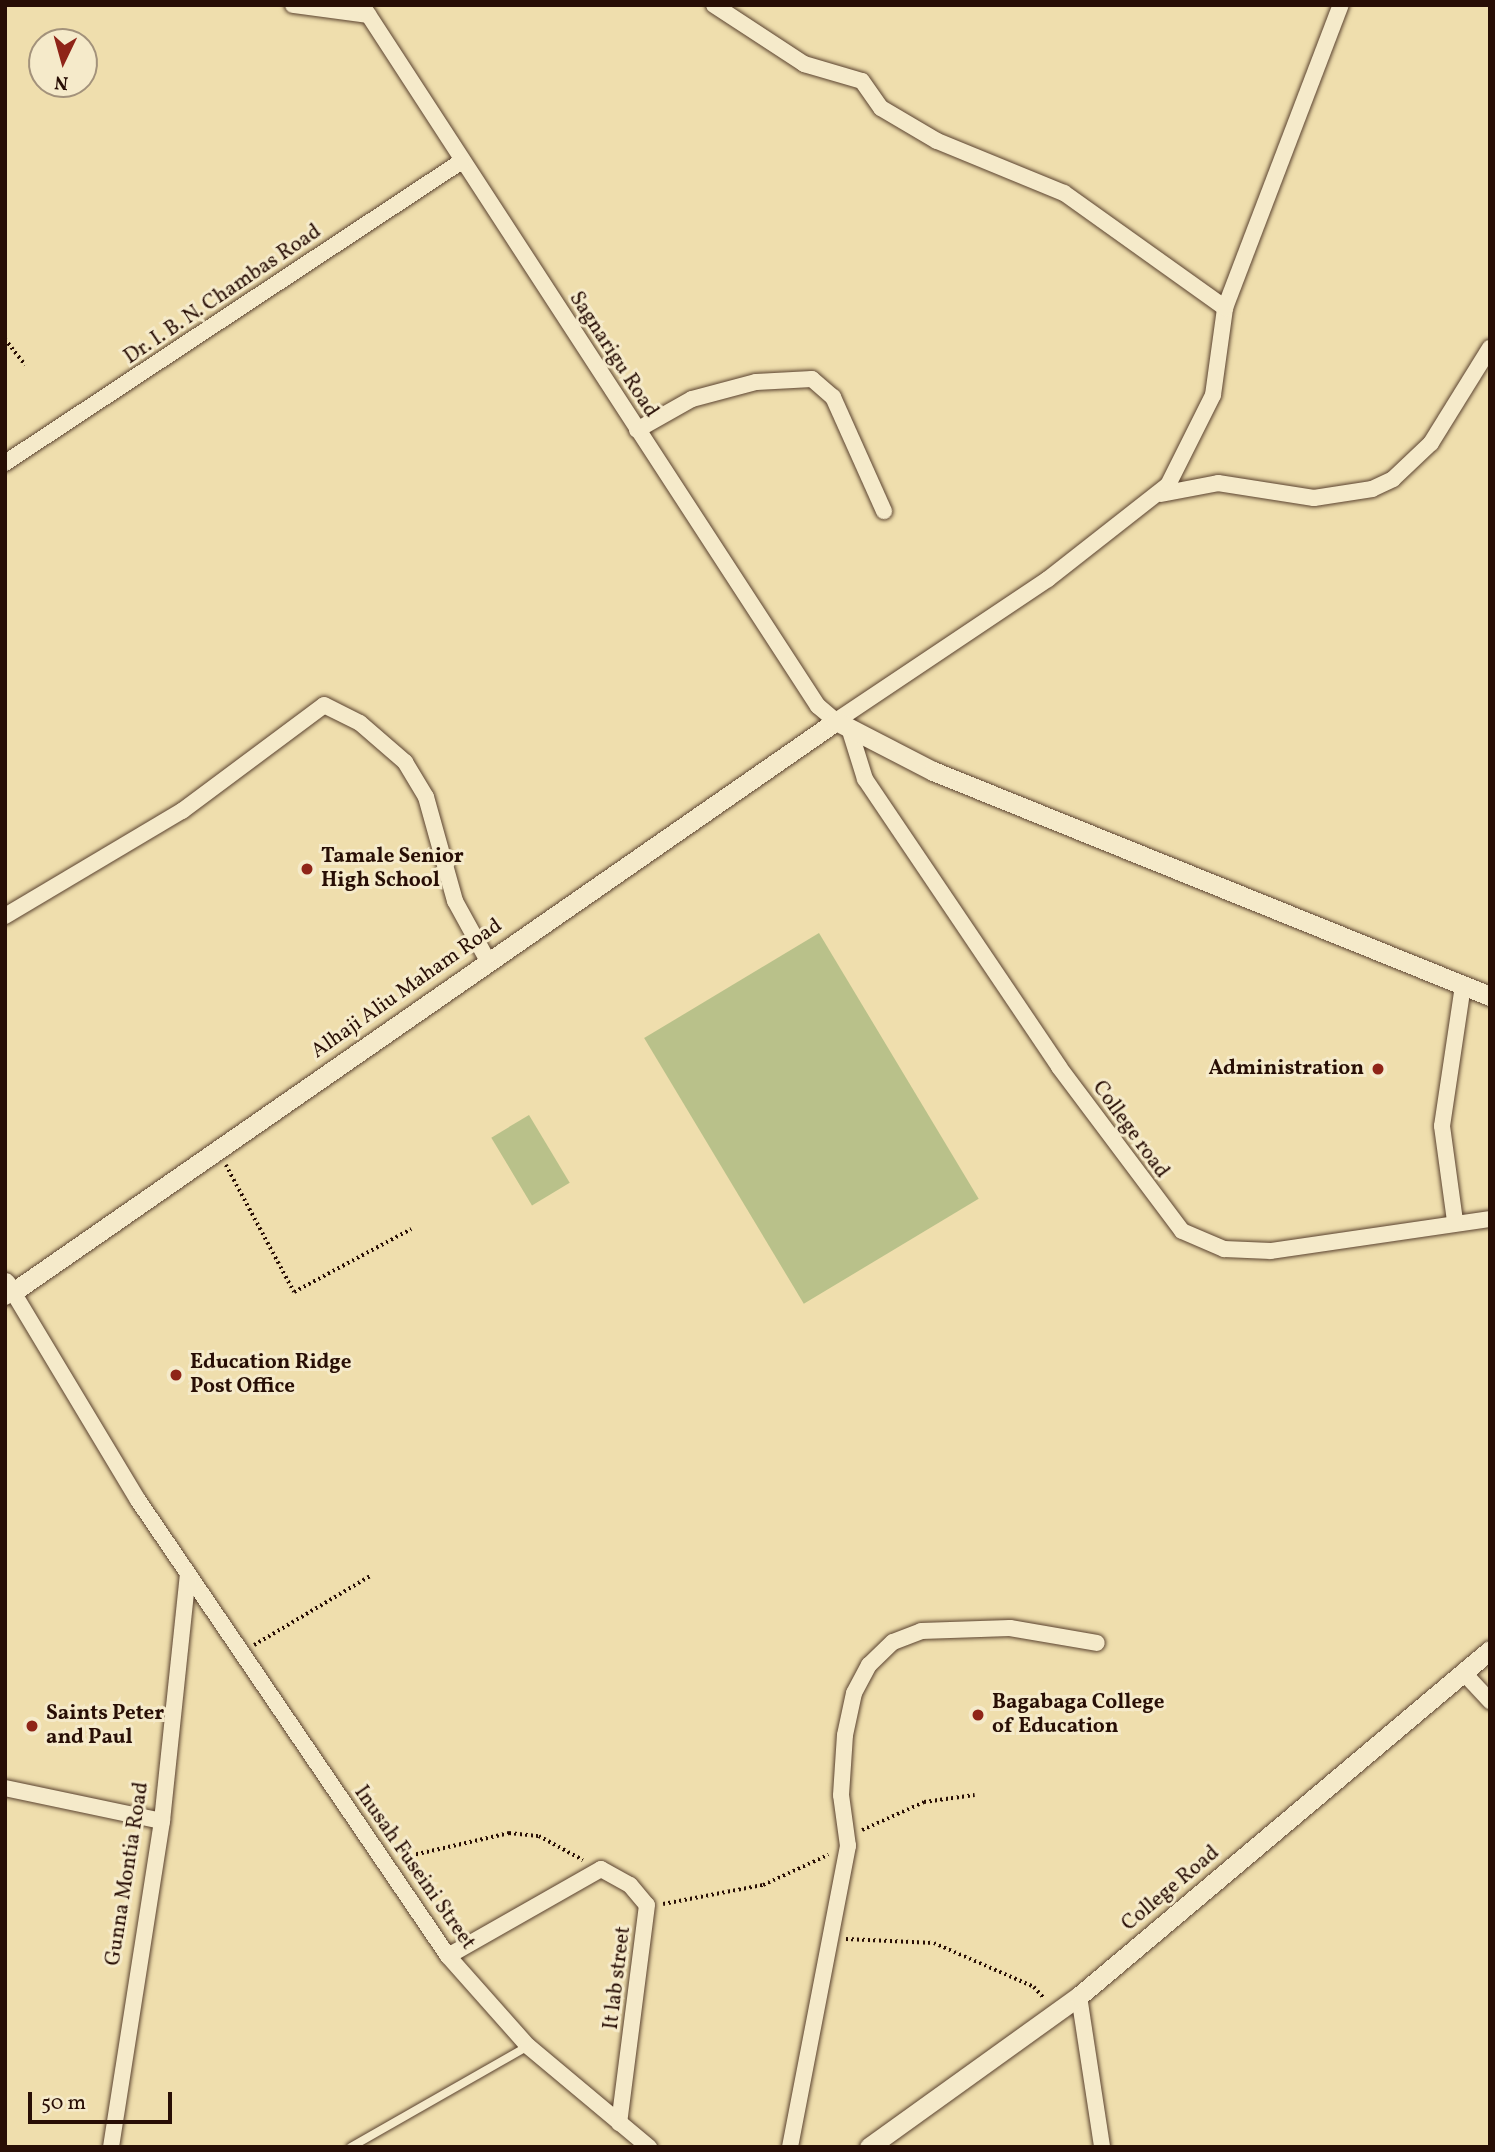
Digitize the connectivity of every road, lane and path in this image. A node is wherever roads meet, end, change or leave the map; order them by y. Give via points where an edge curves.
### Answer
1 (293, 5) edge
2 (714, 5) edge
3 (1340, 5) edge
4 (365, 10) edge
5 (462, 160) junction
6 (1225, 309) junction
7 (5, 339) edge
8 (1490, 348) edge
9 (24, 365) dead end
10 (637, 430) junction
11 (5, 463) edge
12 (1161, 494) junction
13 (884, 511) dead end
14 (843, 726) junction
15 (5, 916) edge
16 (488, 961) junction
17 (1463, 985) junction
18 (1490, 996) edge
19 (217, 1149) junction
20 (1490, 1219) edge
21 (1455, 1221) junction
22 (411, 1229) dead end
23 (8, 1290) edge
24 (188, 1575) junction
25 (370, 1576) dead end
26 (1097, 1643) dead end
27 (1490, 1650) edge
28 (240, 1653) junction
29 (1463, 1672) junction
30 (1490, 1701) edge
31 (5, 1788) edge
32 (975, 1795) dead end
33 (162, 1821) junction
34 (848, 1846) junction
35 (384, 1861) junction
36 (601, 1870) junction
37 (647, 1905) junction
38 (829, 1938) junction
39 (448, 1956) junction
40 (1079, 1996) junction
41 (1057, 2013) junction
42 (528, 2046) junction
43 (619, 2123) junction
44 (111, 2147) edge
45 (351, 2147) edge
46 (649, 2147) edge
47 (790, 2147) edge
48 (869, 2147) edge
49 (1102, 2147) edge

1 - 4 street
2 - 6 street via 804,64 862,81 881,108 937,141 1064,193
3 - 6 street
4 - 5 street, Sagnarigu Road
5 - 10 street, Sagnarigu Road
5 - 11 street, Dr. I. B. N. Chambas Road
6 - 12 street via 1213,395 1194,443
7 - 9 path
8 - 12 street via 1431,443 1393,479 1371,488 1314,498 1218,483
10 - 13 street via 692,399 756,382 812,379 833,397
10 - 14 street, Sagnarigu Road via 818,706
12 - 14 street
14 - 16 street, Alhaji Aliu Maham Road
14 - 17 street via 968,786
14 - 21 street, College road via 853,758 872,790 1059,1067 1182,1231 1224,1249 1271,1251
15 - 16 street via 182,811 324,705 360,723 405,762 426,797 455,901
16 - 19 street, Alhaji Aliu Maham Road
17 - 18 street
17 - 21 street via 1442,1126
19 - 22 path via 293,1292
19 - 23 street, Alhaji Aliu Maham Road
20 - 21 street, College road
23 - 24 street
24 - 28 street, Inusah Fuseini Street
24 - 33 street, Gunna Montia Road
25 - 28 path
26 - 34 street via 973,1627 921,1632 894,1642 869,1665 854,1693 841,1795
27 - 29 street, College Road
28 - 35 street, Inusah Fuseini Street
29 - 30 street
29 - 40 street, College Road
31 - 33 street
32 - 34 path via 924,1802 865,1826
33 - 44 street, Gunna Montia Road
34 - 37 path via 763,1885
34 - 38 street
35 - 36 path via 509,1833 539,1836
35 - 39 street, Inusah Fuseini Street
36 - 37 street, It lab street via 630,1885
36 - 39 street
37 - 43 street, It lab street
38 - 41 path via 934,1943 1006,1980 1034,1987
38 - 47 street
39 - 42 street, Inusah Fuseini Street
40 - 41 street, College Road
40 - 49 street
41 - 48 street, College Road
42 - 43 street, Inusah Fuseini Street
42 - 45 lane
43 - 46 street, Inusah Fuseini Street

